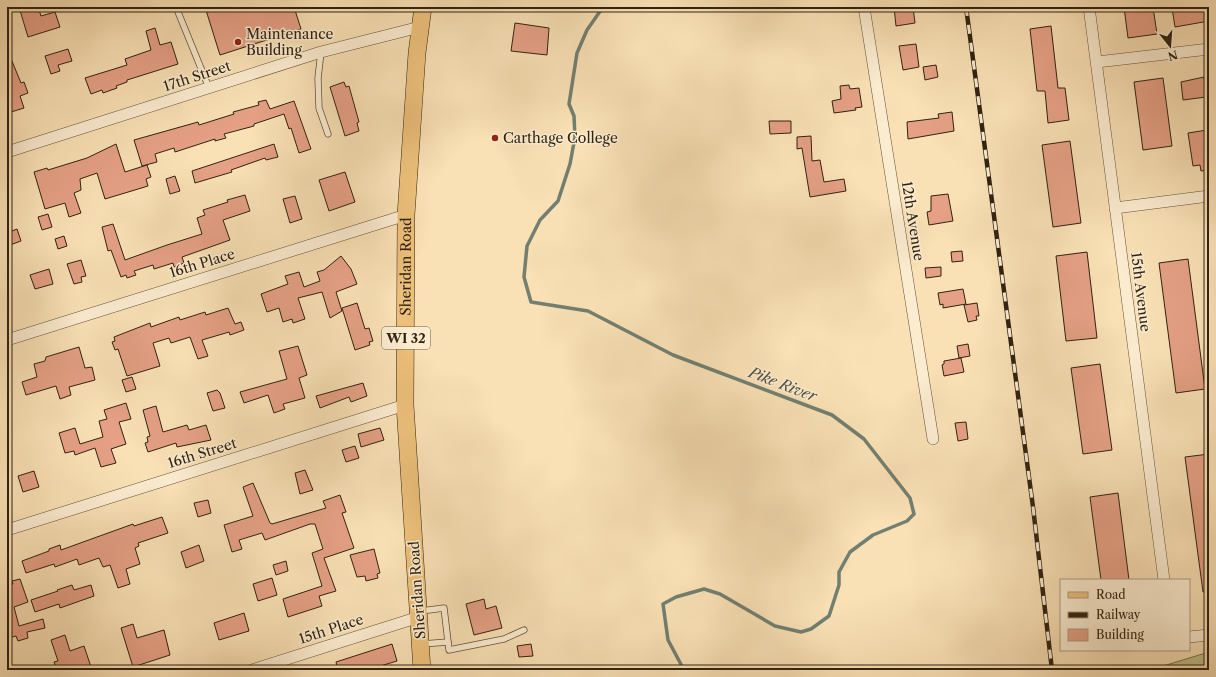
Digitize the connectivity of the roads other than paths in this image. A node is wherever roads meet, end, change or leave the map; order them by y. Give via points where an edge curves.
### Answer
1 (176, 7) edge
2 (423, 7) edge
3 (864, 7) edge
4 (1089, 7) edge
5 (420, 27) junction
6 (1209, 49) edge
7 (321, 52) junction
8 (1097, 62) junction
9 (209, 88) junction
10 (328, 134) dead end
11 (7, 152) edge
12 (1209, 196) edge
13 (1115, 208) junction
14 (406, 215) junction
15 (7, 340) edge
16 (405, 405) junction
17 (933, 439) dead end
18 (7, 530) edge
19 (1164, 579) edge
20 (418, 614) junction
21 (524, 630) dead end
22 (1209, 635) edge
23 (1190, 637) edge
24 (448, 642) junction
25 (420, 644) junction
26 (252, 670) edge
27 (422, 670) edge

1 - 9 lane
2 - 5 main road, Sheridan Road / WI 32
3 - 17 street, 12th Avenue
4 - 8 street, 15th Avenue
5 - 7 street, 17th Street
5 - 14 main road, Sheridan Road / WI 32
6 - 8 street
7 - 9 street, 17th Street
7 - 10 lane via 318,78 319,108
8 - 13 street, 15th Avenue
9 - 11 street, 17th Street
12 - 13 street
13 - 19 street, 15th Avenue
14 - 15 street, 16th Place
14 - 16 main road, Sheridan Road / WI 32
16 - 18 street, 16th Street
16 - 20 main road, Sheridan Road / WI 32
20 - 24 lane via 444,608
20 - 25 main road, Sheridan Road / WI 32
20 - 26 street, 15th Place
21 - 24 lane via 504,639 449,650
22 - 23 street
24 - 25 lane
25 - 27 main road, Sheridan Road / WI 32

